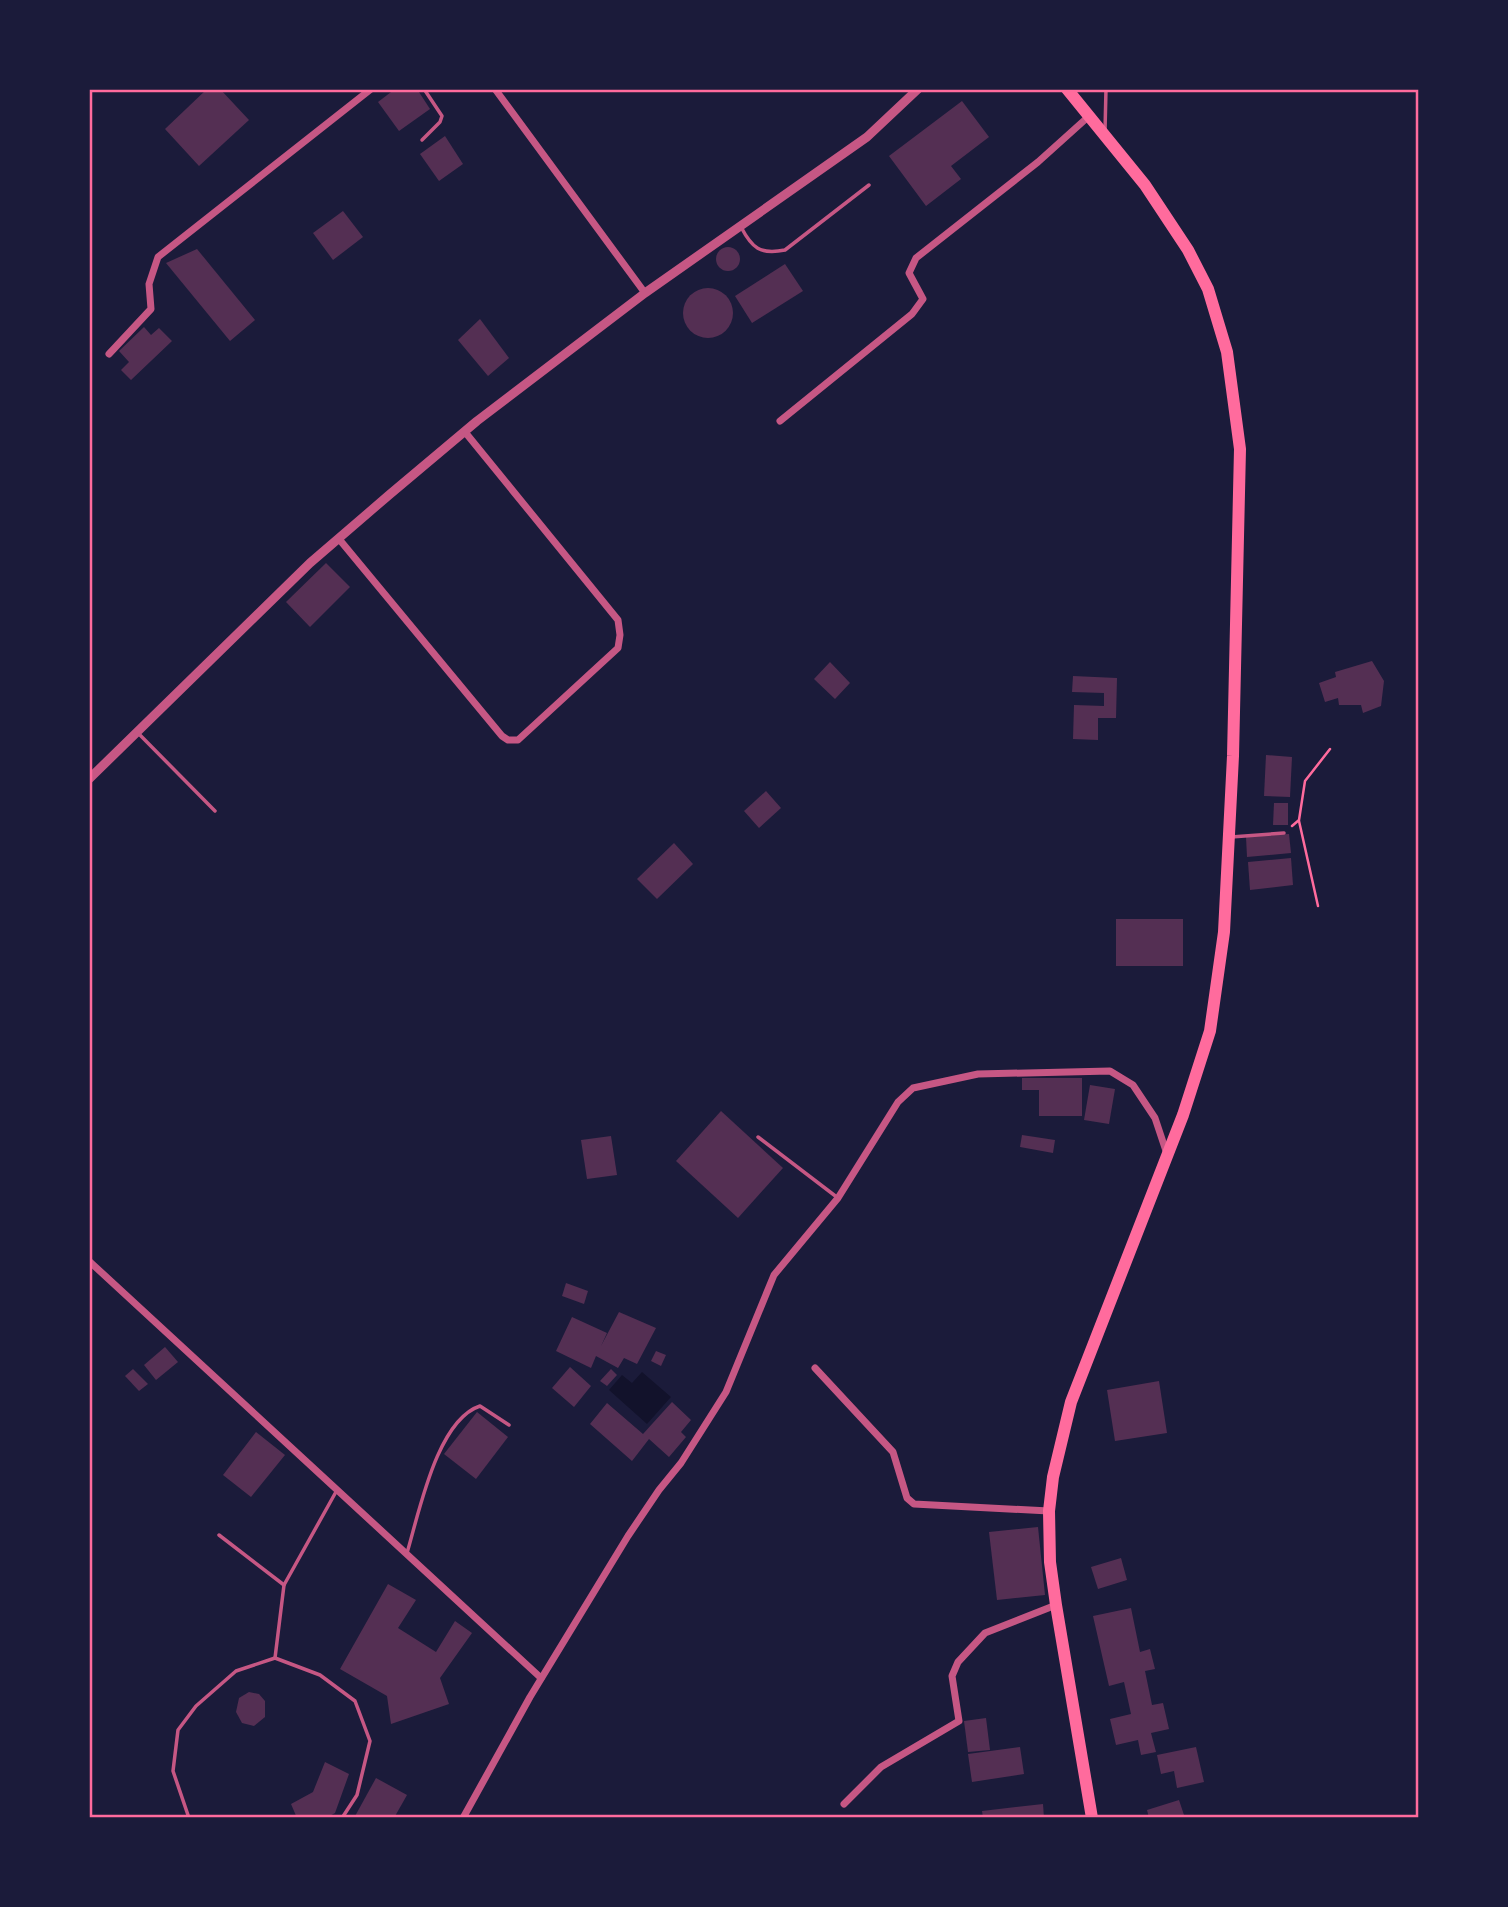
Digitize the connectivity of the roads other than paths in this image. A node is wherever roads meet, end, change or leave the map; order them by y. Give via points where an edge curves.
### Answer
1 (372, 89) edge
2 (424, 89) edge
3 (495, 89) edge
4 (918, 89) edge
5 (1067, 89) edge
6 (1106, 89) edge
7 (1088, 117) junction
8 (1105, 137) junction
9 (422, 140) dead end
10 (869, 185) dead end
11 (740, 225) junction
12 (645, 293) junction
13 (109, 354) dead end
14 (780, 421) dead end
15 (465, 432) junction
16 (339, 539) junction
17 (138, 733) junction
18 (92, 773) edge
19 (215, 811) dead end
20 (1284, 833) road end
21 (1229, 837) junction
22 (758, 1137) dead end
23 (1168, 1155) junction
24 (838, 1198) junction
25 (89, 1261) edge
26 (815, 1368) dead end
27 (509, 1425) dead end
28 (337, 1490) junction
29 (1049, 1511) junction
30 (219, 1535) dead end
31 (407, 1555) junction
32 (284, 1585) junction
33 (1056, 1605) junction
34 (275, 1658) junction
35 (541, 1678) junction
36 (844, 1804) dead end
37 (189, 1818) edge
38 (342, 1818) edge
39 (463, 1818) edge
40 (1092, 1818) edge

1 - 13 street via 158,257 149,284 150,309
2 - 9 lane via 442,116
3 - 12 street
4 - 11 street via 867,137
5 - 7 main road
6 - 8 lane
7 - 8 main road
7 - 14 street via 916,258 909,273 923,299 912,314
8 - 21 main road via 1145,185 1188,250 1208,289 1231,374 1240,449
10 - 11 lane via 785,250 771,253 754,247
11 - 12 street
12 - 15 street
15 - 16 street
15 - 16 street via 618,620 618,648 517,740 502,736
16 - 17 street
17 - 18 street
17 - 19 lane
20 - 21 lane
21 - 23 main road via 1224,932 1210,1031
22 - 24 lane
23 - 24 street via 1155,1118 1133,1085 1110,1071 978,1074 913,1087 898,1102
23 - 29 main road via 1071,1402
24 - 35 street via 774,1275 726,1392 628,1536
25 - 28 street
26 - 29 street via 893,1452 907,1498 914,1504
27 - 31 lane via 480,1406 464,1413 433,1465
28 - 31 street
28 - 32 lane
29 - 33 main road
30 - 32 lane
31 - 35 street
32 - 34 lane
33 - 36 street via 985,1633 958,1662 952,1676 959,1721 881,1767
33 - 40 main road
34 - 37 lane via 236,1671 196,1706 178,1730 173,1771
34 - 38 lane via 320,1675 355,1701 370,1741 357,1795
35 - 39 street

